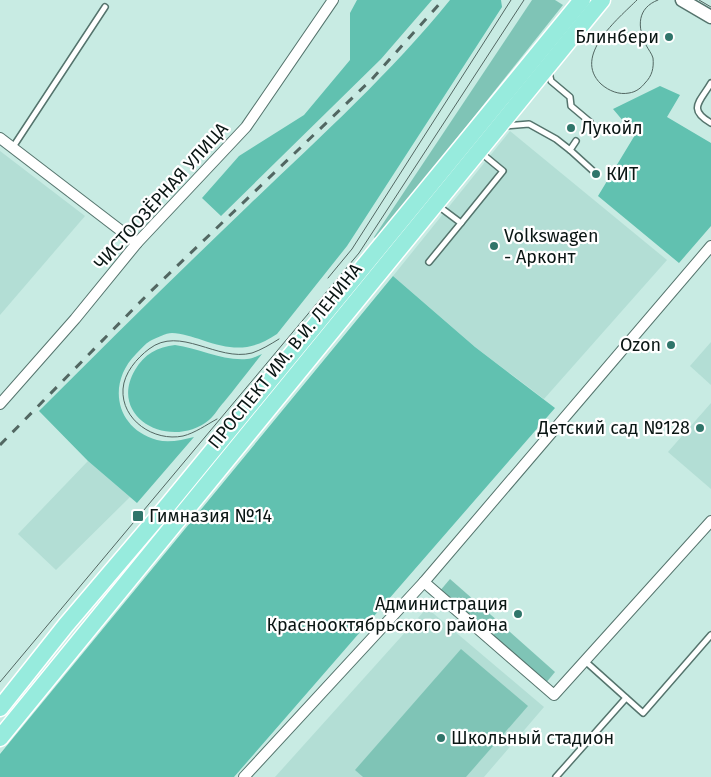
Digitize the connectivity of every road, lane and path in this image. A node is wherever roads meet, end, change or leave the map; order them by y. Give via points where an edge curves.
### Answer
1 (333, 0) edge
2 (582, 0) edge
3 (602, 0) edge
4 (682, 0) edge
5 (105, 8) dead end
6 (711, 17) edge
7 (548, 66) junction
8 (711, 83) edge
9 (711, 123) edge
10 (588, 125) dead end
11 (498, 127) junction
12 (0, 138) edge
13 (576, 141) dead end
14 (12, 148) junction
15 (570, 150) junction
16 (478, 151) junction
17 (592, 170) dead end
18 (435, 204) junction
19 (461, 223) junction
20 (137, 243) junction
21 (711, 246) edge
22 (429, 262) dead end
23 (0, 404) edge
24 (711, 521) edge
25 (424, 582) junction
26 (711, 635) edge
27 (585, 661) junction
28 (626, 698) junction
29 (0, 708) edge
30 (0, 738) edge
31 (244, 777) edge
32 (556, 777) edge

1 - 20 street, ЧИСТООЗЁРНАЯ УЛИЦА via 246,127
2 - 29 main road, ПРОСПЕКТ ИМ. В.И. ЛЕНИНА
3 - 7 main road, ПРОСПЕКТ ИМ. В.И. ЛЕНИНА
4 - 6 street
5 - 14 lane
7 - 10 lane via 551,80 570,97 571,106 590,122
7 - 11 main road, ПРОСПЕКТ ИМ. В.И. ЛЕНИНА
8 - 9 lane via 697,107 701,118
11 - 15 lane via 529,124
11 - 16 main road, ПРОСПЕКТ ИМ. В.И. ЛЕНИНА
12 - 14 street
13 - 15 lane
14 - 20 street
15 - 17 lane
16 - 18 main road, ПРОСПЕКТ ИМ. В.И. ЛЕНИНА
16 - 19 lane via 503,171
18 - 19 lane
18 - 30 main road, ПРОСПЕКТ ИМ. В.И. ЛЕНИНА
19 - 22 lane
20 - 23 street, ЧИСТООЗЁРНАЯ УЛИЦА
21 - 25 street
24 - 27 street
25 - 27 street via 554,695
25 - 31 street
26 - 28 lane via 644,713
27 - 28 lane
28 - 32 lane

